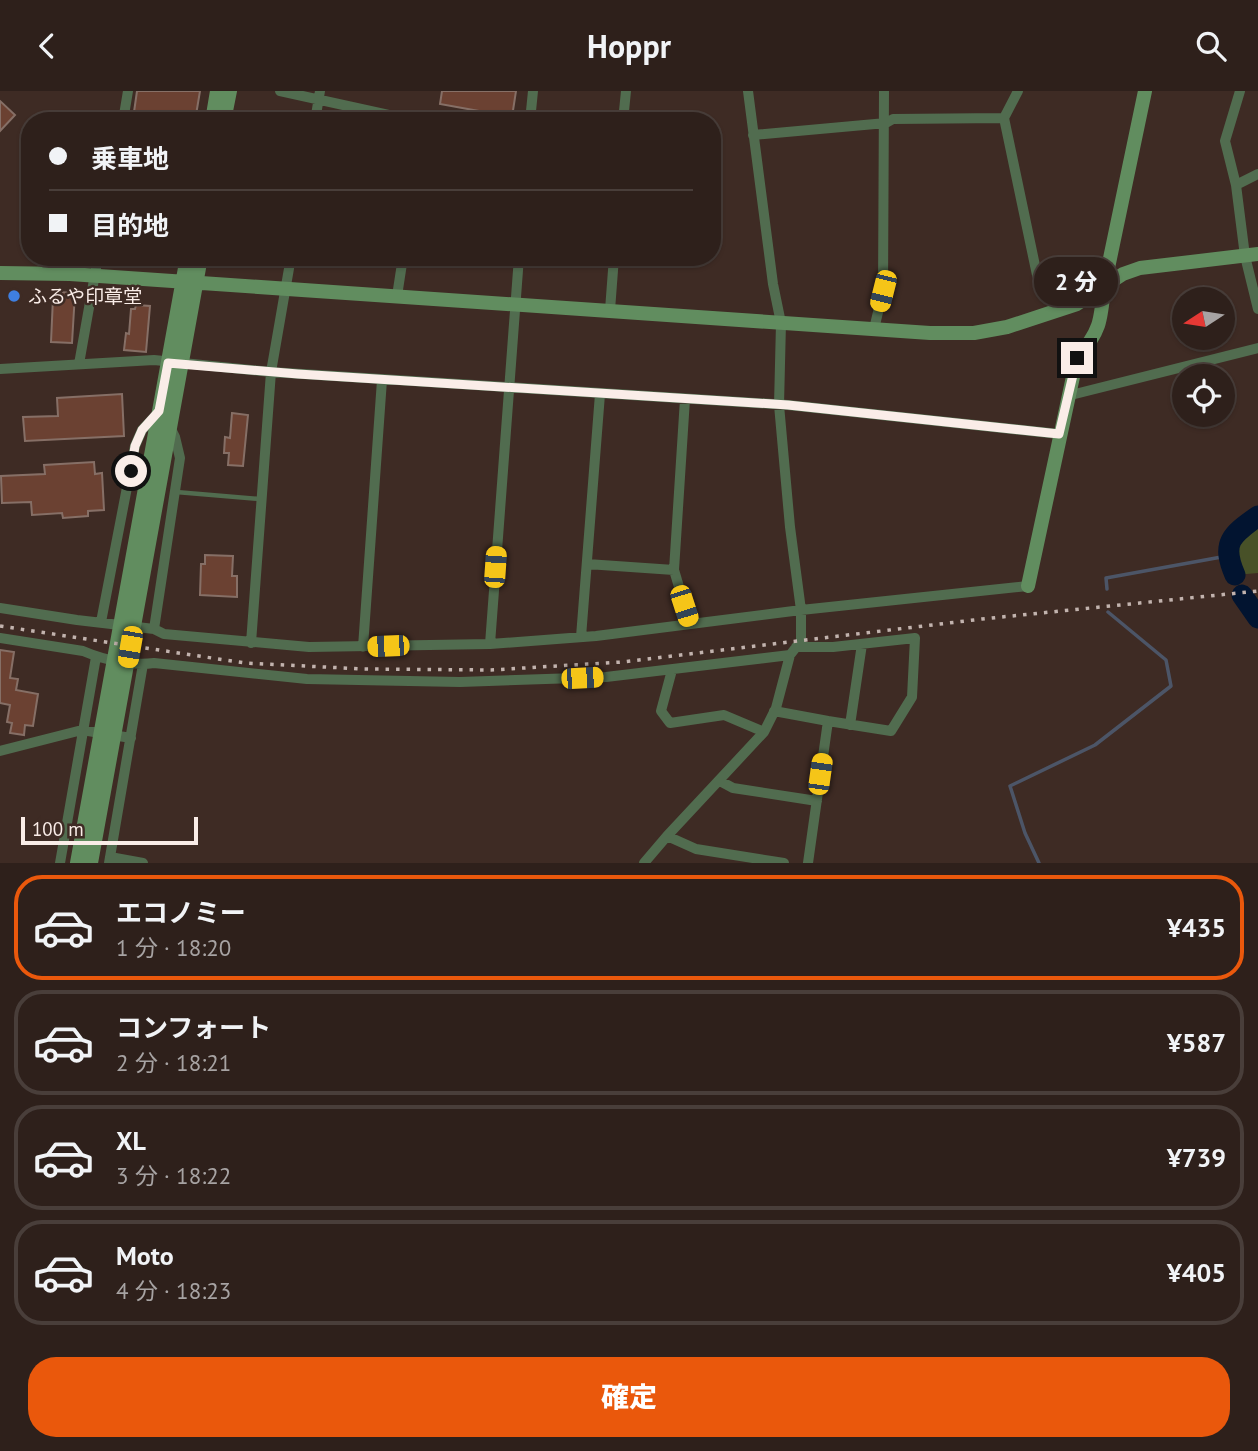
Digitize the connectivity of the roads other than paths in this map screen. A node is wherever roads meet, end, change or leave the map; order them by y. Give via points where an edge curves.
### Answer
1 (128, 91) edge
2 (217, 91) edge
3 (230, 91) edge
4 (280, 91) edge
5 (533, 91) edge
6 (626, 91) edge
7 (747, 91) edge
8 (884, 91) edge
9 (1018, 91) edge
10 (1145, 91) edge
11 (1240, 91) edge
12 (320, 95) edge
13 (124, 112) edge
14 (214, 112) edge
15 (226, 112) edge
16 (383, 112) edge
17 (531, 112) edge
18 (625, 112) edge
19 (1004, 118) junction
20 (886, 123) junction
21 (753, 135) junction
22 (1258, 174) edge
23 (1236, 184) junction
24 (1252, 255) edge
25 (96, 266) edge
26 (188, 266) edge
27 (196, 266) edge
28 (289, 266) edge
29 (402, 266) edge
30 (518, 266) edge
31 (613, 266) edge
32 (0, 273) edge
33 (95, 275) junction
34 (189, 281) junction
35 (1104, 287) junction
36 (285, 288) junction
37 (397, 296) junction
38 (515, 303) junction
39 (1258, 309) edge
40 (610, 310) junction
41 (1057, 312) junction
42 (781, 323) junction
43 (874, 329) junction
44 (1258, 348) edge
45 (175, 363) junction
46 (79, 364) junction
47 (0, 369) edge
48 (271, 372) junction
49 (382, 380) junction
50 (508, 388) junction
51 (600, 394) junction
52 (1067, 396) junction
53 (685, 399) junction
54 (779, 405) junction
55 (159, 411) junction
56 (170, 427) junction
57 (1059, 434) junction
58 (176, 492) junction
59 (261, 499) junction
60 (587, 564) junction
61 (674, 570) junction
62 (1028, 586) joint
63 (0, 608) edge
64 (801, 610) junction
65 (104, 622) junction
66 (690, 624) junction
67 (150, 628) junction
68 (581, 637) junction
69 (0, 638) edge
70 (251, 643) junction
71 (490, 644) junction
72 (862, 644) junction
73 (363, 647) junction
74 (793, 651) junction
75 (98, 657) junction
76 (141, 664) junction
77 (672, 670) junction
78 (775, 711) junction
79 (828, 721) junction
80 (850, 725) junction
81 (85, 731) junction
82 (764, 732) junction
83 (129, 737) junction
84 (0, 751) edge
85 (720, 781) junction
86 (817, 801) junction
87 (667, 836) junction
88 (110, 860) edge
89 (60, 863) edge
90 (77, 863) edge
91 (90, 863) edge
92 (143, 863) edge
93 (644, 863) edge
94 (784, 863) edge
95 (808, 863) edge

1 - 13 street
2 - 14 street
3 - 15 street
4 - 12 street
5 - 17 street
6 - 18 street
7 - 21 street
8 - 20 street
9 - 19 street
10 - 35 street
11 - 23 street via 1226,141
12 - 16 street
19 - 20 street via 893,119
19 - 41 street via 1037,275
20 - 21 street
20 - 43 street via 883,291
21 - 42 street
22 - 23 street
23 - 24 street
24 - 35 street via 1140,268
24 - 39 street
25 - 33 street
26 - 34 street
27 - 34 street
28 - 36 street
29 - 37 street
30 - 38 street
31 - 40 street
32 - 33 street
33 - 34 street
33 - 46 street
34 - 36 street
34 - 45 street
35 - 41 street
35 - 52 street via 1102,317 1094,339 1077,358
36 - 37 street
36 - 48 street
37 - 38 street
38 - 40 street
38 - 50 street
40 - 42 street
41 - 43 street via 974,333
42 - 43 street
42 - 54 street
44 - 52 street
45 - 46 street
45 - 48 street
45 - 55 street
45 - 56 street
46 - 47 street
48 - 49 street
48 - 59 street
49 - 50 street
49 - 73 street
50 - 51 street
50 - 71 street
51 - 53 street
51 - 60 street
52 - 57 street
53 - 54 street
53 - 61 street
54 - 57 street
54 - 64 street
55 - 65 street via 135,446
55 - 90 street
56 - 58 street via 180,458
56 - 91 street
57 - 62 street
58 - 59 lane
58 - 67 street
59 - 70 street
60 - 61 street
60 - 68 street
61 - 66 street
62 - 64 street
63 - 65 street
64 - 66 street
64 - 74 street via 801,641
65 - 67 street
66 - 68 street
67 - 70 street via 164,634
68 - 71 street
69 - 75 street
70 - 73 street
71 - 73 street
72 - 74 street
72 - 80 street
72 - 80 street via 915,638 912,697 891,731
74 - 77 street
74 - 78 street
75 - 76 street
75 - 81 street
76 - 77 street via 391,682 535,680
76 - 83 street
77 - 82 street via 661,711 670,723 724,715
78 - 79 street
78 - 82 street
79 - 80 street
79 - 86 street
81 - 83 street
81 - 84 street
81 - 89 street
82 - 85 street
83 - 88 street
85 - 86 street via 733,788
85 - 87 street
86 - 95 street
87 - 93 street
87 - 94 street via 696,849
88 - 92 street

